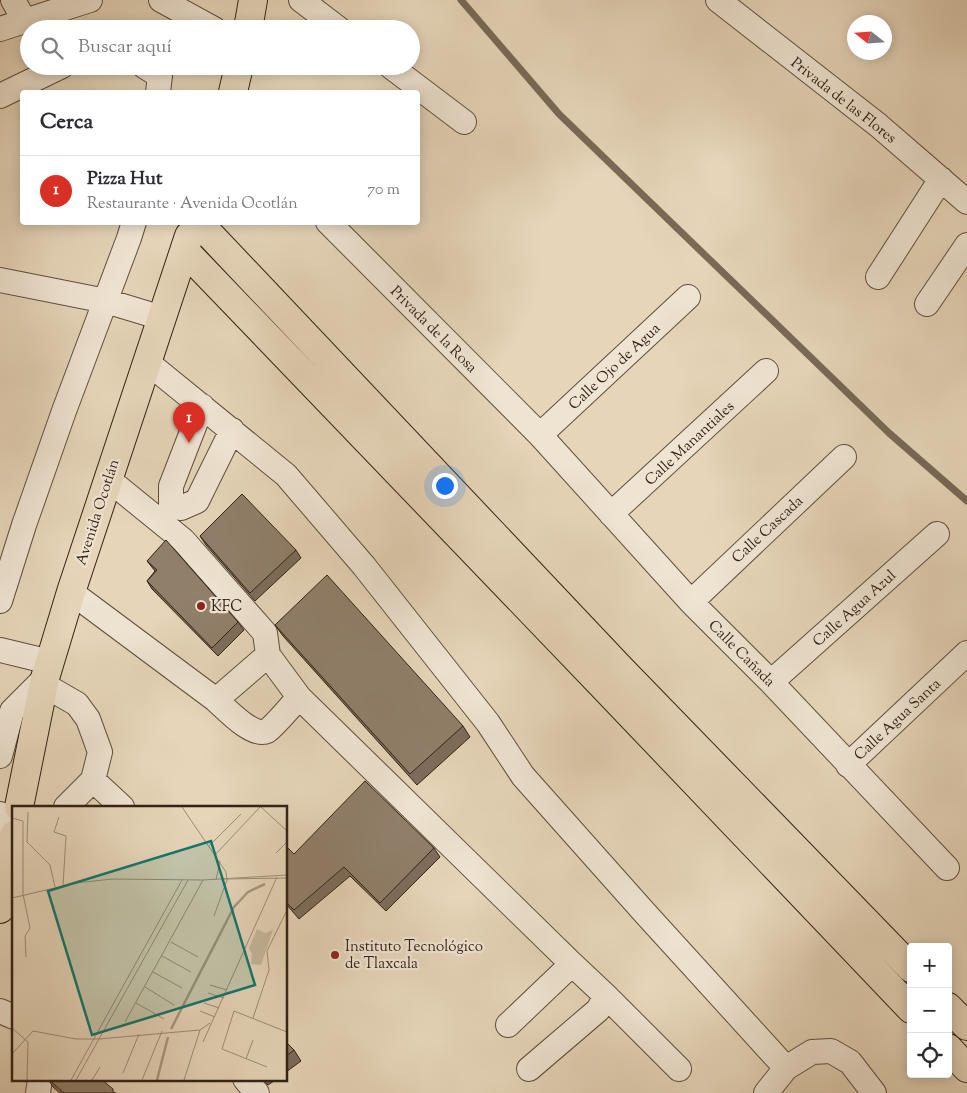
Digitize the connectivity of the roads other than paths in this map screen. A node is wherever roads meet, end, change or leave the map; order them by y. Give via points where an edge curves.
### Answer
1 (90, 0) edge
2 (161, 0) edge
3 (301, 0) edge
4 (718, 0) edge
5 (254, 1) edge
6 (18, 10) edge
7 (198, 20) edge
8 (250, 20) edge
9 (328, 20) edge
10 (0, 29) edge
11 (43, 75) edge
12 (158, 75) edge
13 (237, 75) edge
14 (402, 75) edge
15 (158, 90) edge
16 (233, 90) edge
17 (0, 96) edge
18 (464, 122) dead end
19 (941, 179) junction
20 (967, 202) edge
21 (133, 225) edge
22 (191, 225) edge
23 (201, 225) edge
24 (331, 225) edge
25 (967, 245) edge
26 (185, 251) junction
27 (878, 277) dead end
28 (0, 280) edge
29 (688, 297) dead end
30 (106, 301) junction
31 (928, 304) dead end
32 (162, 318) junction
33 (148, 362) junction
34 (766, 371) dead end
35 (202, 406) junction
36 (232, 430) junction
37 (540, 435) junction
38 (844, 457) dead end
39 (108, 479) junction
40 (611, 514) junction
41 (937, 534) dead end
42 (71, 592) junction
43 (0, 601) edge
44 (691, 602) junction
45 (0, 650) edge
46 (967, 653) edge
47 (268, 655) junction
48 (46, 675) junction
49 (771, 682) junction
50 (300, 697) junction
51 (216, 700) junction
52 (0, 756) edge
53 (848, 765) junction
54 (97, 792) edge
55 (19, 806) edge
56 (68, 806) edge
57 (120, 806) edge
58 (0, 814) edge
59 (12, 839) edge
60 (12, 846) edge
61 (947, 868) dead end
62 (0, 910) edge
63 (12, 916) edge
64 (572, 964) junction
65 (907, 964) edge
66 (606, 996) junction
67 (907, 1005) edge
68 (952, 1011) edge
69 (0, 1012) edge
70 (12, 1016) edge
71 (508, 1025) dead end
72 (967, 1026) edge
73 (952, 1052) edge
74 (786, 1068) junction
75 (967, 1068) edge
76 (529, 1069) dead end
77 (679, 1069) dead end
78 (40, 1080) edge
79 (246, 1080) edge
80 (38, 1093) edge
81 (257, 1093) edge
82 (766, 1093) edge
83 (874, 1093) edge

1 - 6 street
2 - 7 street
3 - 9 street
4 - 19 street, Privada de las Flores via 878,125
5 - 8 main road
6 - 10 street
11 - 17 street
12 - 15 street
13 - 16 main road
14 - 18 street
19 - 20 street, Privada de las Flores
19 - 27 street
21 - 30 street
22 - 26 main road, Avenida Ocotlán
23 - 65 main road via 620,668
24 - 37 street, Privada de la Rosa
25 - 31 street
26 - 32 main road, Avenida Ocotlán
26 - 67 main road
28 - 30 street
29 - 37 street, Calle Ojo de Agua
30 - 32 street
30 - 43 street via 64,411
32 - 33 main road, Avenida Ocotlán
33 - 35 street
33 - 39 main road, Avenida Ocotlán
34 - 40 street, Calle Manantiales
35 - 36 street
35 - 36 street via 172,486 171,505 181,508 197,501
36 - 74 street via 286,475 364,566 488,722 523,776
37 - 40 street, Calle Cañada
38 - 44 street, Calle Cascada
39 - 42 main road, Avenida Ocotlán
39 - 47 street via 183,540 265,633
40 - 44 street, Calle Cañada
41 - 49 street, Calle Agua Azul
42 - 48 main road, Avenida Ocotlán
42 - 51 street
44 - 49 street, Calle Cañada
45 - 48 street
46 - 53 street, Calle Agua Santa
47 - 50 street
47 - 51 street
48 - 52 street via 12,711
48 - 54 street via 88,719 100,752
48 - 55 main road, Avenida Ocotlán
49 - 53 street, Calle Cañada
50 - 51 street via 267,731 258,732
50 - 64 street
53 - 61 street, Calle Cañada
54 - 56 street
54 - 57 street
58 - 59 street
60 - 62 main road
62 - 63 street
64 - 66 street
64 - 71 street
66 - 76 street via 598,1010
66 - 77 street
68 - 72 main road
69 - 70 street
73 - 75 main road
74 - 82 street
74 - 83 street via 812,1052 831,1051 850,1062
78 - 80 street
79 - 81 street

